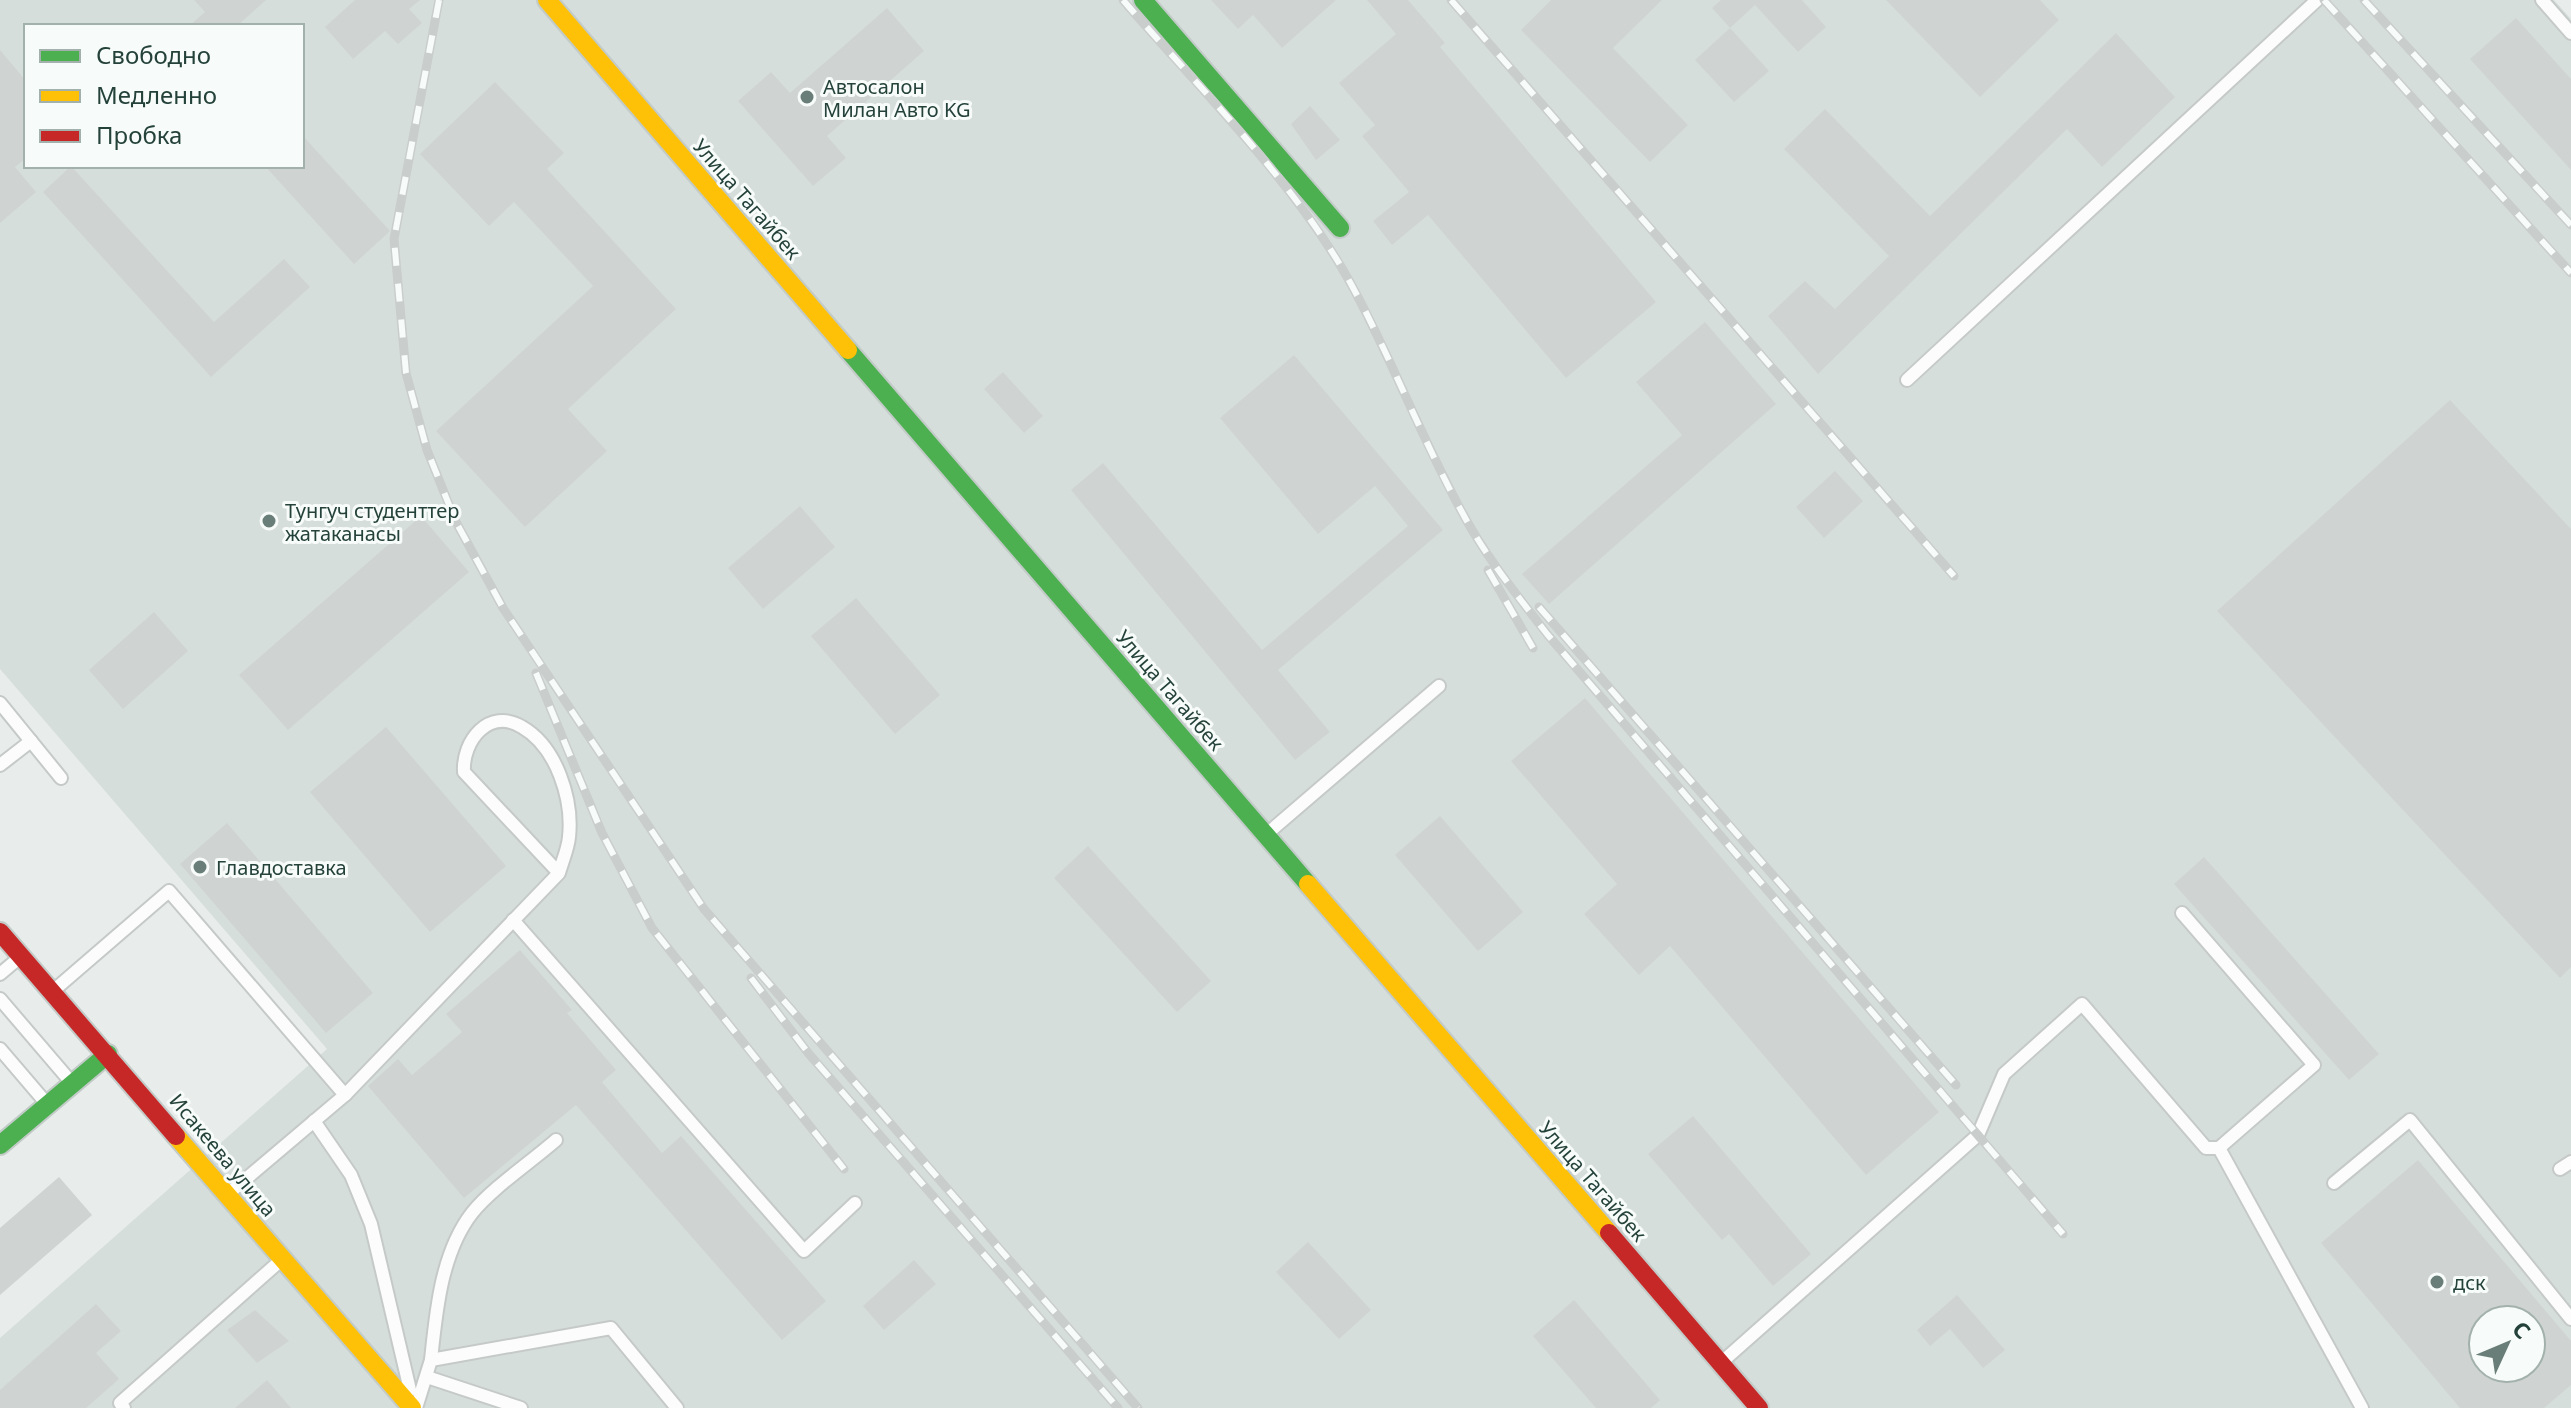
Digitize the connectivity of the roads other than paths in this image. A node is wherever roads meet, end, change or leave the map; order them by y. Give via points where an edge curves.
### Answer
1 (547, 0) edge
2 (1143, 0) edge
3 (2542, 0) edge
4 (2316, 1) edge
5 (2571, 33) edge
6 (1340, 228) dead end
7 (1907, 380) dead end
8 (1439, 686) dead end
9 (0, 703) edge
10 (31, 741) junction
11 (0, 765) edge
12 (61, 778) dead end
13 (1266, 835) junction
14 (559, 873) junction
15 (2182, 913) dead end
16 (513, 920) junction
17 (0, 932) edge
18 (21, 956) junction
19 (0, 974) edge
20 (53, 991) junction
21 (0, 999) edge
22 (0, 1049) edge
23 (108, 1054) junction
24 (73, 1083) junction
25 (345, 1095) junction
26 (48, 1105) junction
27 (314, 1121) junction
28 (556, 1140) dead end
29 (0, 1145) edge
30 (2219, 1148) junction
31 (2334, 1183) dead end
32 (228, 1194) junction
33 (855, 1203) dead end
34 (283, 1258) junction
35 (2571, 1319) edge
36 (431, 1360) junction
37 (1721, 1363) junction
38 (427, 1377) junction
39 (118, 1406) edge
40 (414, 1408) edge
41 (521, 1408) edge
42 (677, 1408) edge
43 (1759, 1408) edge
44 (2362, 1408) edge

1 - 13 street, Улица Тагайбек
2 - 6 street
3 - 5 lane
4 - 7 lane
8 - 13 lane
9 - 10 lane
10 - 11 lane
10 - 12 lane
13 - 37 street, Улица Тагайбек
14 - 14 lane via 464,772 463,754 476,732 499,721 522,726 557,768 569,815
14 - 16 lane
15 - 30 lane via 2314,1065
16 - 25 lane
16 - 33 lane via 804,1251
17 - 18 street, Исакеева улица
18 - 19 lane
18 - 20 street, Исакеева улица
20 - 23 street, Исакеева улица
20 - 25 lane via 169,891
21 - 24 lane
22 - 26 lane
23 - 24 street
23 - 32 street, Исакеева улица
24 - 26 street
25 - 27 lane
26 - 29 street
27 - 32 lane
27 - 40 lane via 351,1175 371,1224
28 - 36 lane via 472,1213 447,1263
30 - 37 lane via 2206,1148 2082,1004 2004,1074 1978,1135
30 - 44 lane
31 - 35 lane via 2410,1120
32 - 34 street, Исакеева улица
34 - 39 lane
34 - 40 street, Исакеева улица
36 - 38 lane
36 - 42 lane via 611,1328
37 - 43 street, Улица Тагайбек
38 - 40 lane
38 - 41 lane

